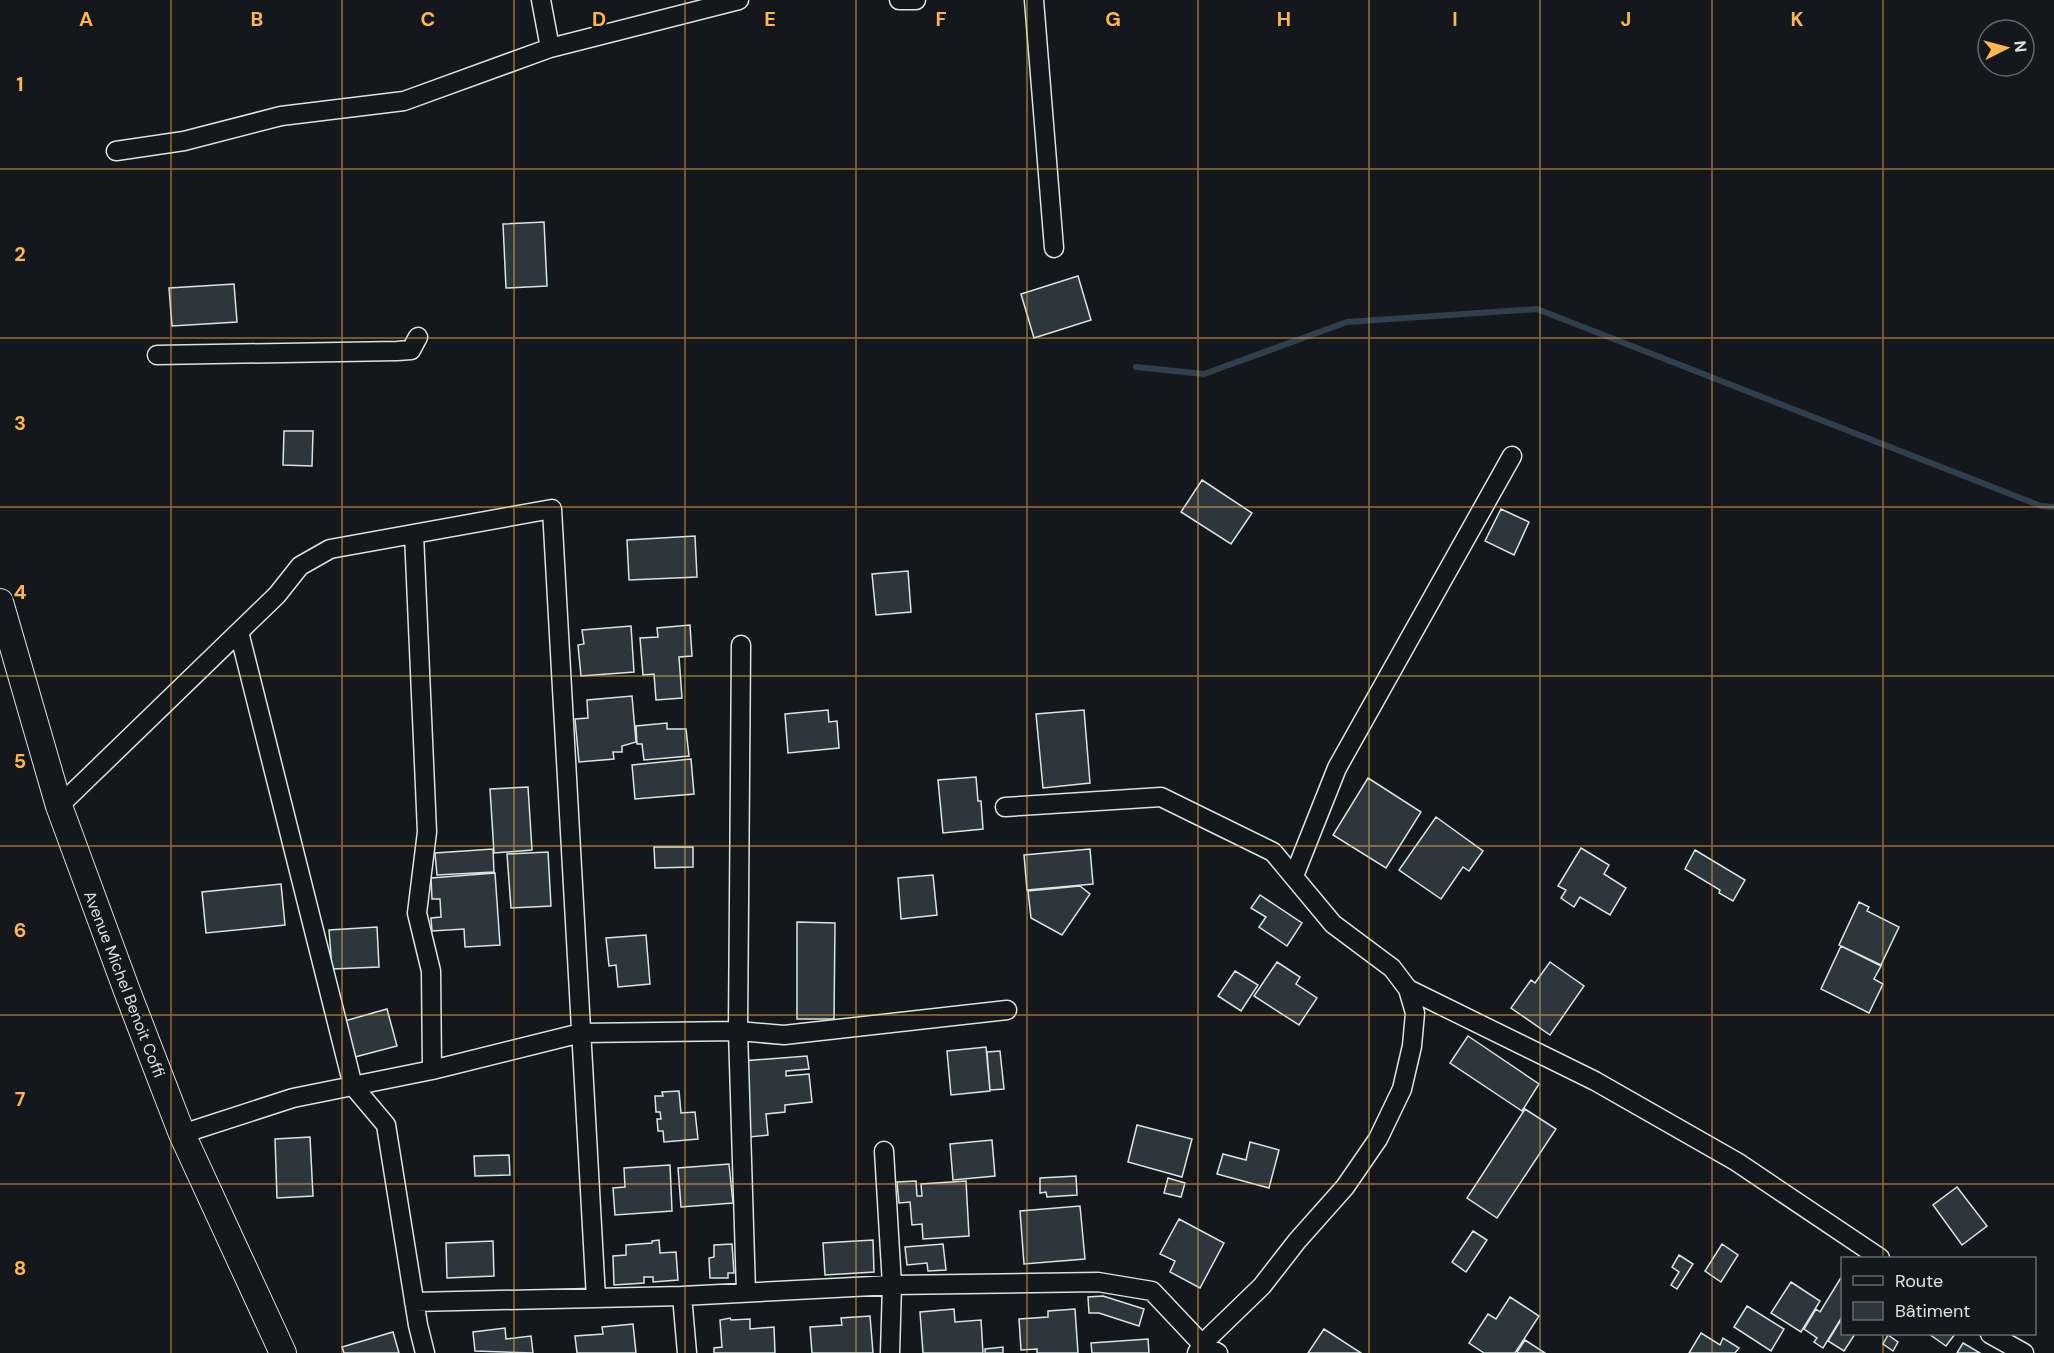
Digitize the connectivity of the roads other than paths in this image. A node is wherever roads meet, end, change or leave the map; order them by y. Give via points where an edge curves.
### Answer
1 (541, 0) edge
2 (739, 0) edge
3 (899, 0) edge
4 (916, 0) edge
5 (1034, 0) edge
6 (550, 48) junction
7 (116, 152) dead end
8 (1054, 248) dead end
9 (418, 338) dead end
10 (157, 355) dead end
11 (1512, 456) dead end
12 (414, 534) junction
13 (0, 602) edge
14 (239, 632) junction
15 (741, 645) dead end
16 (59, 806) junction
17 (1005, 807) dead end
18 (1294, 876) junction
19 (1408, 989) junction
20 (1007, 1010) dead end
21 (738, 1031) junction
22 (581, 1033) junction
23 (432, 1070) junction
24 (353, 1086) junction
25 (182, 1134) junction
26 (884, 1151) dead end
27 (1878, 1257) edge
28 (892, 1285) junction
29 (746, 1292) junction
30 (682, 1296) junction
31 (596, 1298) junction
32 (414, 1302) junction
33 (1992, 1335) edge
34 (1206, 1350) edge
35 (283, 1353) edge
36 (425, 1353) edge
37 (687, 1353) edge
38 (890, 1353) edge
39 (2024, 1353) edge

1 - 6 street
2 - 6 street
3 - 4 street
5 - 8 street
6 - 7 street via 404,101 281,116 184,141
9 - 10 street via 411,350 397,351
11 - 18 street via 1336,768
12 - 14 street via 330,549 300,566
12 - 22 street via 552,509
12 - 23 street via 427,832 417,913 431,971
13 - 16 street, Avenue Michel Benoit Coffi
14 - 16 street
14 - 24 street
15 - 21 street
16 - 25 street, Avenue Michel Benoit Coffi
17 - 18 street via 1161,797 1273,852
18 - 19 street via 1333,924 1392,968
19 - 27 street via 1595,1081 1727,1156
19 - 34 street via 1415,1013 1412,1046 1401,1089 1378,1140 1345,1187
20 - 21 street via 784,1035
21 - 22 street
21 - 29 street
22 - 23 street
22 - 31 street
23 - 24 street
24 - 25 street via 293,1098
24 - 32 street via 386,1125
25 - 35 street, Avenue Michel Benoit Coffi
26 - 28 street
28 - 29 street
28 - 34 street via 1098,1282 1152,1291
28 - 38 street
29 - 30 street
30 - 31 street
30 - 37 street
31 - 32 street
32 - 36 street
33 - 39 street

